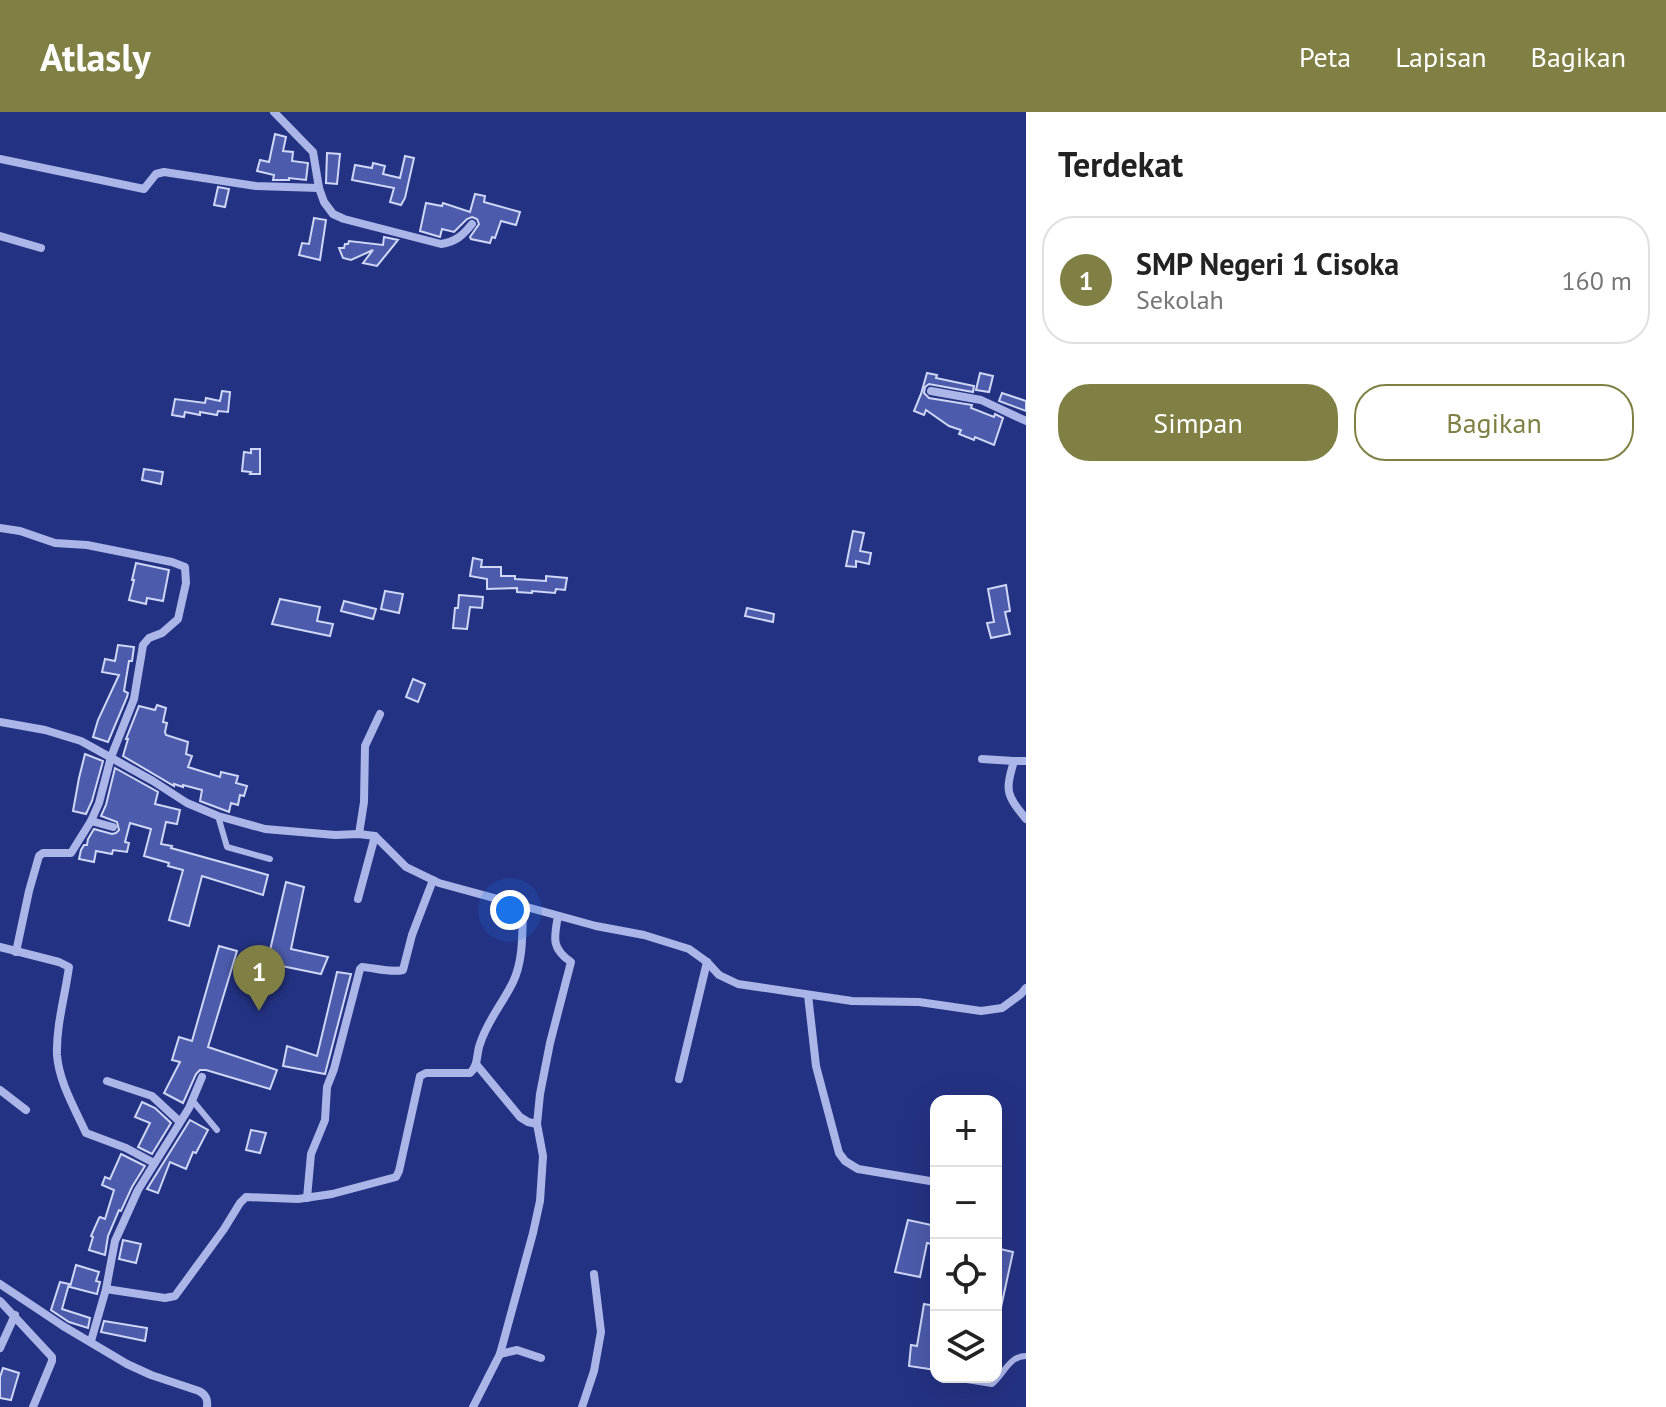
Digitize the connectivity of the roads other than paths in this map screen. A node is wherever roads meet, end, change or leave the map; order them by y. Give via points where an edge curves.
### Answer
1 (274, 112) edge
2 (0, 159) edge
3 (319, 188) junction
4 (472, 224) dead end
5 (0, 236) edge
6 (41, 248) dead end
7 (931, 391) dead end
8 (1026, 421) edge
9 (0, 528) edge
10 (380, 714) dead end
11 (0, 722) edge
12 (111, 757) junction
13 (982, 759) dead end
14 (1014, 761) junction
15 (1026, 761) edge
16 (218, 816) junction
17 (1026, 819) edge
18 (91, 821) junction
19 (113, 827) dead end
20 (359, 834) junction
21 (375, 836) junction
22 (270, 859) dead end
23 (433, 880) junction
24 (358, 899) dead end
25 (523, 907) junction
26 (558, 916) junction
27 (0, 947) edge
28 (16, 952) junction
29 (707, 962) junction
30 (1026, 988) edge
31 (808, 995) junction
32 (476, 1064) junction
33 (202, 1077) dead end
34 (679, 1079) dead end
35 (107, 1081) dead end
36 (0, 1090) edge
37 (192, 1100) junction
38 (26, 1110) dead end
39 (179, 1121) junction
40 (537, 1124) junction
41 (217, 1130) dead end
42 (154, 1163) junction
43 (930, 1181) edge
44 (307, 1198) junction
45 (594, 1274) dead end
46 (0, 1284) edge
47 (106, 1289) junction
48 (0, 1301) edge
49 (15, 1315) junction
50 (91, 1341) junction
51 (0, 1348) edge
52 (500, 1354) junction
53 (1026, 1356) edge
54 (541, 1358) dead end
55 (1002, 1374) edge
56 (33, 1407) edge
57 (207, 1407) edge
58 (473, 1407) edge
59 (582, 1407) edge

1 - 3 street via 313,152
2 - 3 street via 144,189 164,172 256,186
3 - 4 street via 339,218 441,244 463,235
5 - 6 street
7 - 8 street via 981,400
9 - 12 street via 185,567 178,619 143,645 134,699
10 - 20 street via 365,746
11 - 12 street via 56,733
12 - 16 street
12 - 18 street
13 - 14 street
14 - 15 street
14 - 17 street via 1008,792
16 - 20 street via 265,829
16 - 22 lane via 227,847
18 - 19 street
18 - 28 street via 71,853 39,856
20 - 21 street
21 - 23 street via 406,867
21 - 24 street
23 - 25 street
23 - 44 street via 403,970 360,969 327,1087 325,1120 311,1154
25 - 26 street
25 - 32 street via 520,964 487,1028
26 - 29 street via 644,935 689,949
26 - 40 street via 557,950 571,962
27 - 28 street
28 - 42 street via 69,967 57,1054 86,1133
29 - 31 street via 738,984
29 - 34 street
30 - 31 street via 1002,1008 981,1011
31 - 43 street via 816,1066 839,1153 858,1169
32 - 40 street via 520,1117
32 - 44 street via 470,1073 420,1076 396,1177
33 - 37 street
35 - 39 street via 152,1096
36 - 38 street
37 - 39 street
37 - 41 lane
39 - 42 street
40 - 52 street via 543,1156 540,1201
42 - 47 street via 115,1241
44 - 47 street via 243,1199 175,1296
45 - 59 street via 601,1332
46 - 50 street
47 - 50 street
48 - 49 street
49 - 51 street
49 - 56 street via 52,1357
50 - 57 street via 127,1364 199,1391
52 - 54 street via 517,1350
52 - 58 street
53 - 55 lane via 1016,1357

